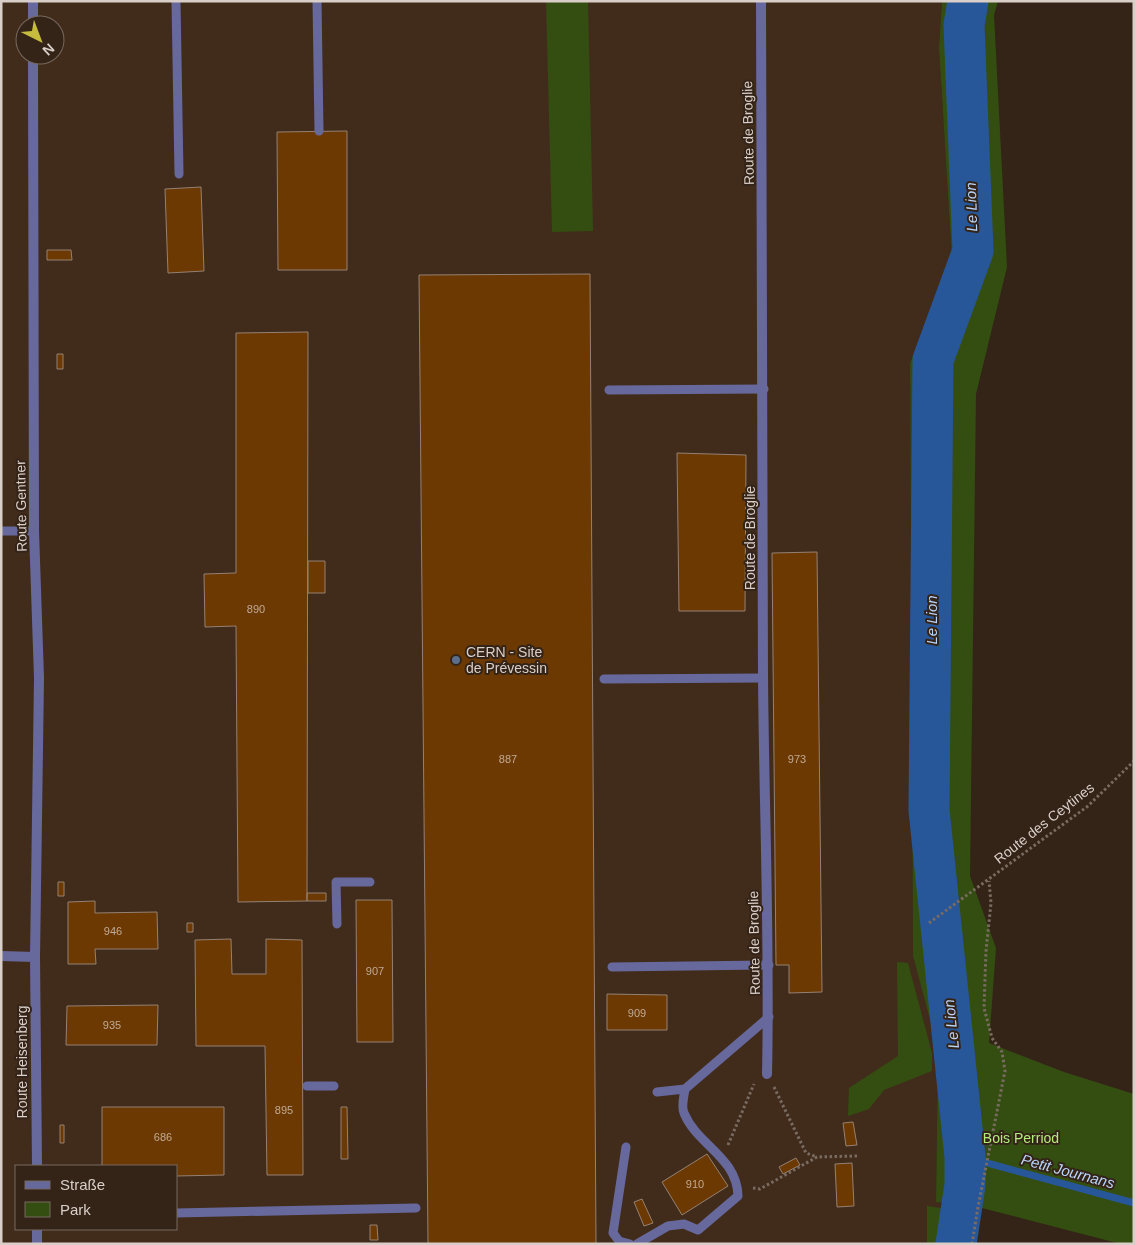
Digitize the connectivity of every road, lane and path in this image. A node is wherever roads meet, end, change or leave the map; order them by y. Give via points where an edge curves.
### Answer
1 (33, 1) edge
2 (176, 1) edge
3 (317, 1) edge
4 (761, 1) edge
5 (33, 15) edge
6 (33, 65) edge
7 (319, 131) dead end
8 (179, 174) dead end
9 (764, 389) junction
10 (609, 390) dead end
11 (1, 531) edge
12 (34, 531) junction
13 (763, 678) junction
14 (604, 679) dead end
15 (1134, 761) edge
16 (989, 881) junction
17 (370, 882) dead end
18 (929, 923) dead end
19 (337, 924) dead end
20 (1, 956) edge
21 (35, 957) junction
22 (769, 965) junction
23 (612, 967) dead end
24 (768, 1017) junction
25 (768, 1074) junction
26 (307, 1086) dead end
27 (334, 1086) dead end
28 (685, 1090) junction
29 (657, 1092) dead end
30 (626, 1147) dead end
31 (857, 1156) dead end
32 (817, 1157) junction
33 (723, 1159) junction
34 (36, 1165) edge
35 (738, 1184) junction
36 (416, 1208) dead end
37 (178, 1213) edge
38 (37, 1230) edge
39 (37, 1244) edge
40 (630, 1244) edge
41 (637, 1244) edge
42 (972, 1244) edge

1 - 5 street
2 - 8 lane
3 - 7 lane
4 - 9 street, Route de Broglie
6 - 12 street, Route Gentner
9 - 10 lane
9 - 13 street, Route de Broglie
11 - 12 lane
12 - 21 street, Route Gentner via 39,678
13 - 14 lane
13 - 22 street, Route de Broglie
15 - 16 path, Route des Ceytines via 1088,806
16 - 18 path, Route des Ceytines
16 - 42 path via 992,903 984,1008 992,1038 1002,1052 1005,1071
17 - 19 lane via 336,882
20 - 21 street
21 - 34 street, Route Heisenberg
22 - 23 lane
22 - 24 street, Route de Broglie
24 - 25 street, Route de Broglie
24 - 28 lane
25 - 32 path via 806,1153
25 - 33 path via 752,1085
26 - 27 lane
28 - 29 lane
28 - 33 lane via 683,1111 692,1127
30 - 40 lane via 613,1233 619,1241
31 - 32 path
32 - 35 path via 760,1189
33 - 35 lane
35 - 41 lane via 738,1196 698,1230 684,1224 668,1226
36 - 37 lane
38 - 39 street

